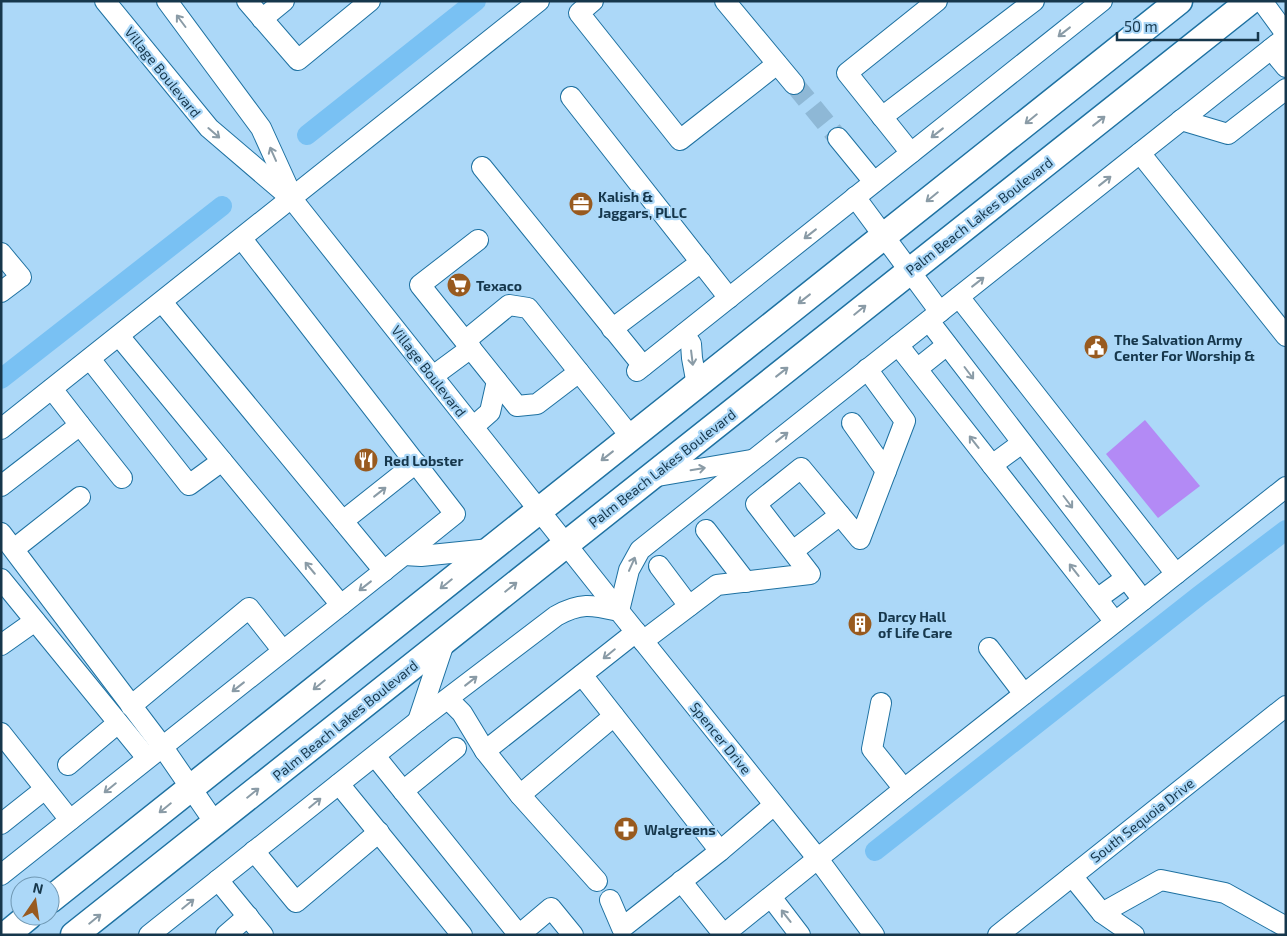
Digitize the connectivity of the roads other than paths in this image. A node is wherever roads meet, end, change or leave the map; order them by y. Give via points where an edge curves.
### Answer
1 (105, 1) edge
2 (167, 1) edge
3 (247, 1) edge
4 (284, 1) edge
5 (370, 1) edge
6 (539, 1) edge
7 (593, 1) edge
8 (725, 1) edge
9 (936, 1) edge
10 (1034, 1) edge
11 (1179, 1) edge
12 (1250, 1) edge
13 (1262, 1) edge
14 (1099, 2) edge
15 (262, 20) junction
16 (1281, 40) edge
17 (777, 64) junction
18 (1286, 68) edge
19 (794, 84) tunnel mouth
20 (1286, 89) edge
21 (571, 97) dead end
22 (882, 117) junction
23 (1181, 120) junction
24 (838, 138) tunnel mouth
25 (911, 153) junction
26 (1140, 153) junction
27 (482, 168) dead end
28 (874, 182) junction
29 (292, 198) junction
30 (855, 198) junction
31 (884, 236) junction
32 (242, 239) junction
33 (478, 240) dead end
34 (1, 253) edge
35 (701, 262) junction
36 (910, 271) junction
37 (1, 292) edge
38 (959, 296) junction
39 (729, 298) junction
40 (162, 302) junction
41 (934, 316) junction
42 (612, 329) junction
43 (684, 334) junction
44 (119, 336) junction
45 (1286, 336) edge
46 (468, 344) junction
47 (898, 345) junction
48 (947, 345) junction
49 (90, 359) junction
50 (917, 369) junction
51 (867, 370) junction
52 (579, 372) junction
53 (433, 376) junction
54 (497, 381) junction
55 (697, 385) junction
56 (52, 389) junction
57 (852, 423) dead end
58 (80, 425) junction
59 (473, 427) junction
60 (1, 429) edge
61 (631, 438) junction
62 (1022, 443) junction
63 (753, 460) junction
64 (222, 461) junction
65 (416, 463) junction
66 (992, 465) junction
67 (886, 471) junction
68 (650, 477) junction
69 (122, 478) dead end
70 (1, 486) edge
71 (1286, 487) edge
72 (80, 498) dead end
73 (539, 510) junction
74 (840, 515) junction
75 (343, 521) junction
76 (706, 530) dead end
77 (1, 533) edge
78 (566, 544) junction
79 (14, 549) junction
80 (490, 549) junction
81 (793, 551) junction
82 (404, 555) junction
83 (659, 566) dead end
84 (384, 571) junction
85 (1176, 574) junction
86 (1126, 578) junction
87 (1, 579) edge
88 (746, 582) junction
89 (1097, 599) junction
90 (1143, 600) junction
91 (341, 605) junction
92 (689, 606) junction
93 (618, 611) junction
94 (35, 621) junction
95 (1115, 622) junction
96 (639, 637) junction
97 (445, 640) junction
98 (1, 645) edge
99 (989, 648) dead end
100 (282, 651) junction
101 (582, 675) junction
102 (1024, 694) junction
103 (448, 698) junction
104 (881, 703) dead end
105 (131, 706) junction
106 (1286, 706) edge
107 (614, 716) junction
108 (418, 721) junction
109 (118, 722) junction
110 (1, 733) edge
111 (456, 748) dead end
112 (485, 751) junction
113 (155, 752) junction
114 (375, 756) junction
115 (68, 765) dead end
116 (339, 784) junction
117 (190, 788) junction
118 (46, 789) junction
119 (904, 789) junction
120 (403, 791) junction
121 (520, 795) junction
122 (774, 805) junction
123 (70, 820) junction
124 (215, 823) junction
125 (1, 824) edge
126 (379, 832) junction
127 (720, 851) junction
128 (254, 852) junction
129 (818, 859) junction
130 (1, 875) edge
131 (1072, 876) junction
132 (218, 880) junction
133 (597, 881) dead end
134 (681, 881) junction
135 (60, 892) edge
136 (771, 897) junction
137 (610, 900) dead end
138 (1102, 913) junction
139 (248, 916) junction
140 (17, 926) edge
141 (1286, 927) edge
142 (6, 935) edge
143 (74, 935) edge
144 (150, 935) edge
145 (226, 935) edge
146 (263, 935) edge
147 (462, 935) edge
148 (573, 935) edge
149 (724, 935) edge
150 (800, 935) edge
151 (874, 935) edge
152 (998, 935) edge
153 (1134, 935) edge

1 -> 29 street, Village Boulevard via 209,128
29 -> 2 street, Village Boulevard via 261,128
3 - 15 street
4 - 15 street
5 - 15 street via 298,60
6 - 29 street via 417,105
7 - 17 street via 579,13 680,140
8 - 17 street
9 - 22 street via 847,73
10 - 22 street
11 -> 31 main road
36 -> 12 main road, Palm Beach Lakes Boulevard
13 - 16 street
14 -> 25 street
16 - 18 street
16 - 23 street
17 - 19 street
20 - 23 street via 1228,134
21 - 35 street
22 - 25 street
23 - 26 street
24 - 28 street
25 - 28 street
38 -> 26 street
26 - 45 street
27 - 42 street
28 - 30 street
29 - 32 street
29 - 53 street, Village Boulevard
30 - 31 street
30 -> 39 street
31 - 36 street
31 -> 55 main road
32 - 40 street
32 - 65 street
33 - 46 street via 420,285
34 - 37 street via 21,277
35 - 39 street
35 - 42 street
36 - 41 street
68 -> 36 main road, Palm Beach Lakes Boulevard
38 - 41 street
38 - 85 street
39 - 43 street
40 - 44 street
40 - 75 street
41 - 47 street
41 - 48 street
42 - 43 street via 640,369
43 -> 55 street via 691,344
44 - 49 street
44 - 64 street
46 - 52 street via 509,305 528,308
46 - 53 street
46 - 54 street
47 - 50 street
47 - 51 street
48 - 50 street
48 -> 62 street
49 - 56 street
49 - 64 street via 189,485
66 -> 50 street
63 -> 51 street
51 - 67 street via 905,421
52 - 54 street via 537,404 517,406
52 - 61 street
53 - 59 street, Village Boulevard
54 - 59 street via 490,412
55 - 61 main road
56 - 58 street
56 - 60 street
57 - 67 street
58 - 69 street
58 - 70 street
59 - 73 street, Village Boulevard
61 -> 73 main road
62 - 66 street
62 -> 86 street
68 -> 63 street
93 -> 63 street via 629,570 640,550
91 -> 64 street
75 -> 65 street
65 - 82 street via 456,514
89 -> 66 street
67 - 74 street via 860,539
68 - 78 main road, Palm Beach Lakes Boulevard
71 - 85 street
72 - 79 street
73 - 78 street, Village Boulevard
73 - 80 main road
74 - 81 street
74 - 81 street via 800,468 756,504
75 - 84 street
76 - 88 street
77 - 79 street
78 - 93 street, Spencer Drive
97 -> 78 main road, Palm Beach Lakes Boulevard
79 - 105 street
80 - 82 street
80 -> 117 main road
81 - 88 street via 810,574
82 - 84 street
83 - 92 street
84 -> 91 street
85 - 90 street
86 - 89 street
86 - 90 street
87 - 94 street
88 - 92 street via 717,586
89 - 95 street
90 - 95 street
91 - 100 street
92 - 96 street
93 - 96 street, Spencer Drive
103 -> 93 street via 564,611 574,606
94 - 98 street
94 - 109 street
95 - 102 street
96 -> 101 street
96 - 122 street, Spencer Drive
97 - 108 street
124 -> 97 main road, Palm Beach Lakes Boulevard
99 - 102 street
100 - 105 street via 249,608
100 -> 113 street
101 - 107 street
101 - 112 street
102 - 119 street
103 - 108 street
103 - 112 street via 462,713
104 - 119 street via 872,749
105 - 113 street
106 - 131 street, South Sequoia Drive
107 - 121 street
107 - 127 street
108 - 114 street
109 - 113 street
109 - 115 street
110 - 118 street
111 - 120 street
112 - 121 street
113 - 117 street
113 -> 123 street
114 - 116 street
114 - 120 street
116 - 126 street
128 -> 116 street
117 - 124 street
117 -> 135 main road
118 - 123 street
118 - 125 street
119 - 129 street
120 - 148 street via 519,935 551,908
121 - 133 street
122 - 127 street
122 - 129 street, Spencer Drive
123 - 130 street
143 -> 124 main road, Palm Beach Lakes Boulevard
126 - 128 street via 296,902
126 - 147 street
127 - 134 street
128 - 132 street
129 - 136 street
129 - 151 street, Spencer Drive
131 - 138 street
131 - 152 street, South Sequoia Drive
132 - 139 street
144 -> 132 street
134 - 137 street via 622,928
134 - 149 street
136 - 149 street
150 -> 136 street
138 - 141 street via 1161,880 1225,894
138 - 153 street
139 - 145 street
139 - 146 street
140 - 142 main road

